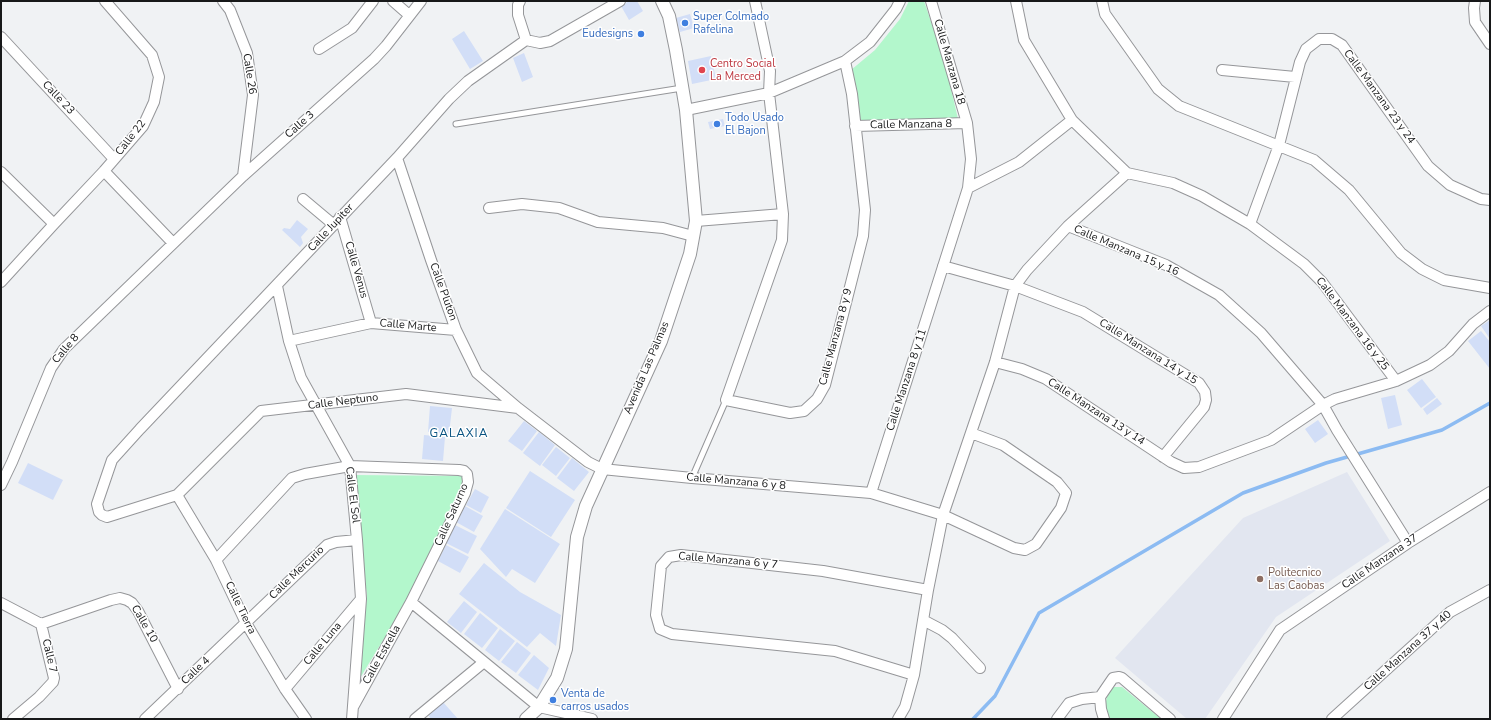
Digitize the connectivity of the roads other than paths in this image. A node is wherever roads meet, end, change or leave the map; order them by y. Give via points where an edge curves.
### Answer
1 (105, 1) edge
2 (223, 1) edge
3 (373, 1) edge
4 (393, 1) edge
5 (421, 1) edge
6 (520, 1) edge
7 (620, 1) edge
8 (662, 1) edge
9 (755, 1) edge
10 (900, 1) edge
11 (931, 1) edge
12 (1016, 1) edge
13 (1102, 1) edge
14 (1475, 1) edge
15 (409, 15) junction
16 (1, 37) edge
17 (526, 40) junction
18 (1490, 44) edge
19 (319, 49) dead end
20 (845, 61) junction
21 (1222, 70) dead end
22 (1295, 76) junction
23 (683, 88) junction
24 (770, 93) junction
25 (686, 110) junction
26 (1072, 120) junction
27 (456, 124) dead end
28 (967, 124) junction
29 (855, 126) junction
30 (1279, 145) junction
31 (397, 158) junction
32 (114, 159) junction
33 (104, 171) junction
34 (1, 172) edge
35 (1127, 173) junction
36 (243, 176) junction
37 (968, 188) junction
38 (303, 199) dead end
39 (1490, 200) edge
40 (490, 208) dead end
41 (783, 214) junction
42 (337, 221) junction
43 (696, 221) junction
44 (54, 224) junction
45 (1250, 224) junction
46 (1068, 226) junction
47 (693, 236) junction
48 (173, 243) junction
49 (943, 266) junction
50 (1, 282) edge
51 (276, 286) junction
52 (1015, 286) junction
53 (1490, 288) edge
54 (1490, 311) edge
55 (371, 323) junction
56 (456, 330) junction
57 (289, 341) junction
58 (995, 362) junction
59 (1396, 381) junction
60 (726, 400) junction
61 (1323, 404) junction
62 (316, 405) junction
63 (518, 408) junction
64 (971, 433) junction
65 (1167, 460) junction
66 (350, 466) junction
67 (602, 469) junction
68 (692, 478) junction
69 (1, 485) edge
70 (1490, 492) edge
71 (871, 493) junction
72 (177, 495) junction
73 (102, 515) joint
74 (943, 515) junction
75 (357, 540) junction
76 (1408, 542) junction
77 (216, 560) junction
78 (928, 590) junction
79 (1490, 590) edge
80 (361, 599) junction
81 (411, 602) junction
82 (1, 603) edge
83 (923, 620) junction
84 (246, 623) junction
85 (41, 624) junction
86 (484, 662) junction
87 (980, 668) dead end
88 (914, 675) junction
89 (178, 688) junction
90 (285, 689) junction
91 (1100, 697) junction
92 (353, 707) junction
93 (539, 707) junction
94 (13, 719) edge
95 (145, 719) edge
96 (306, 719) edge
97 (352, 719) edge
98 (415, 719) edge
99 (526, 719) edge
100 (592, 719) edge
101 (898, 719) edge
102 (1057, 719) edge
103 (1104, 719) edge
104 (1170, 719) edge
105 (1223, 719) edge
106 (1332, 719) edge

1 - 32 street, Calle 22 via 152,55 159,77 154,102 143,126
2 - 36 street, Calle 26 via 230,10 247,53 254,95
3 - 19 street via 352,28
4 - 15 street
5 - 15 street, Calle 3
6 - 17 street via 518,15
7 - 17 street via 550,41 540,43
8 - 23 street, Avenida Las Palmas via 670,23
9 - 24 street via 770,71
10 - 20 street via 870,42
11 - 28 street, Calle Manzana 18
12 - 26 street via 1024,40
13 - 30 street via 1105,14 1158,89 1180,106
14 - 18 street via 1475,22
15 - 36 street, Calle 3 via 374,59
16 - 32 street, Calle 23
17 - 31 street, Calle Jupiter via 449,99
20 - 24 street
20 - 29 street, Calle Manzana 8 y 9
21 - 22 street
22 - 30 street, Calle Manzana 23 y 24
22 - 39 street, Calle Manzana 23 y 24 via 1306,49 1319,39 1332,39 1342,46 1428,166 1450,185 1481,199
23 - 25 street, Avenida Las Palmas
23 - 27 lane
24 - 25 street
24 - 41 street
25 - 43 street, Avenida Las Palmas
26 - 35 street
26 - 37 street via 1019,162
28 - 29 street, Calle Manzana 8
28 - 37 street, Calle Manzana 18 via 971,159
29 - 60 street, Calle Manzana 8 y 9 via 866,210 863,236 825,385 817,399 804,410 790,413
30 - 45 street, Calle Manzana 23 y 24
30 - 53 street via 1314,160 1349,190 1401,253 1422,269 1444,280
31 - 42 street, Calle Jupiter
31 - 56 street, Calle Pluton
32 - 33 street, Calle 22
33 - 44 street, Calle 22
33 - 48 street
34 - 44 street
35 - 45 street, Calle Manzana 16 y 25 via 1173,183 1202,196
35 - 46 street
36 - 48 street, Calle 3
37 - 49 street, Calle Manzana 8 y 11
38 - 42 street
40 - 47 street via 522,204 559,208 598,222 663,228
41 - 43 street
41 - 60 street via 782,240
42 - 51 street, Calle Jupiter
42 - 55 street, Calle Venus
43 - 47 street, Avenida Las Palmas
44 - 50 street, Calle 22
45 - 59 street, Calle Manzana 16 y 25 via 1304,264 1322,282
46 - 52 street
46 - 61 street, Calle Manzana 15 y 16 via 1166,265 1219,295 1261,333
47 - 67 street, Avenida Las Palmas via 690,254 661,341
48 - 69 street, Calle 8 via 64,349 50,368
49 - 52 street, Calle Manzana 14 y 15
49 - 71 street, Calle Manzana 8 y 11
51 - 57 street, Calle El Sol
51 - 73 street, Calle Jupiter via 112,460 97,504
52 - 58 street
52 - 65 street, Calle Manzana 14 y 15 via 1083,312 1199,383 1205,392 1204,408
54 - 59 street, Calle Manzana 13 y 14 via 1473,324 1449,351 1430,365
55 - 56 street, Calle Marte
55 - 57 street, Calle Marte
56 - 63 street, Calle Pluton via 477,374
57 - 62 street, Calle El Sol via 301,378
58 - 64 street
58 - 65 street, Calle Manzana 13 y 14 via 1046,379
59 - 61 street, Calle Manzana 13 y 14
60 - 68 lane
61 - 65 street, Calle Manzana 13 y 14 via 1271,440 1199,467 1184,468
61 - 76 street, Calle Manzana 15 y 16
62 - 63 street, Calle Neptuno via 406,394
62 - 66 street, Calle El Sol
62 - 72 street, Calle Neptuno via 261,411
63 - 67 street via 588,462
64 - 74 street
64 - 74 street, Calle Manzana 6 y 8 via 1003,445 1057,482 1066,493 1061,508 1036,544 1025,550 1014,548
66 - 75 street, Calle El Sol
66 - 77 street, Calle Saturno via 292,478
66 - 81 street, Calle Saturno via 459,470 468,474 465,492
67 - 68 street, Calle Manzana 6 y 8
67 - 93 street, Avenida Las Palmas via 586,506 577,537 566,649 557,678
68 - 71 street, Calle Manzana 6 y 8
70 - 76 street, Calle Manzana 37
71 - 74 street, Calle Manzana 6 y 8
72 - 73 street, Calle Neptuno via 114,516
72 - 77 street, Calle Tierra
74 - 78 street
75 - 80 street, Calle El Sol
75 - 84 street, Calle Mercurio via 327,545
76 - 105 street, Calle Manzana 37 via 1280,630
77 - 84 street, Calle Tierra
78 - 83 street
78 - 88 street, Calle Manzana 6 y 7 via 823,571 681,555 669,557 661,566 656,615 660,629 672,634 834,651
79 - 106 street, Calle Manzana 37 y 40 via 1450,612
80 - 90 street, Calle Luna
80 - 92 street, Calle El Sol
81 - 86 street
81 - 92 street, Calle Estrella
82 - 85 street
83 - 87 street via 952,638
83 - 88 street
84 - 89 street, Calle 4
84 - 90 street, Calle Tierra
85 - 89 street, Calle 10 via 111,600 127,600 138,611
85 - 94 street, Calle 7 via 53,682
86 - 93 street
86 - 98 street
88 - 101 street via 905,707
89 - 95 street, Calle 4
90 - 96 street, Calle Tierra
91 - 102 street via 1069,703
91 - 103 street via 1100,709
91 - 104 street via 1113,678 1119,677
92 - 97 street, Calle El Sol
93 - 99 street, Avenida Las Palmas
93 - 100 street

